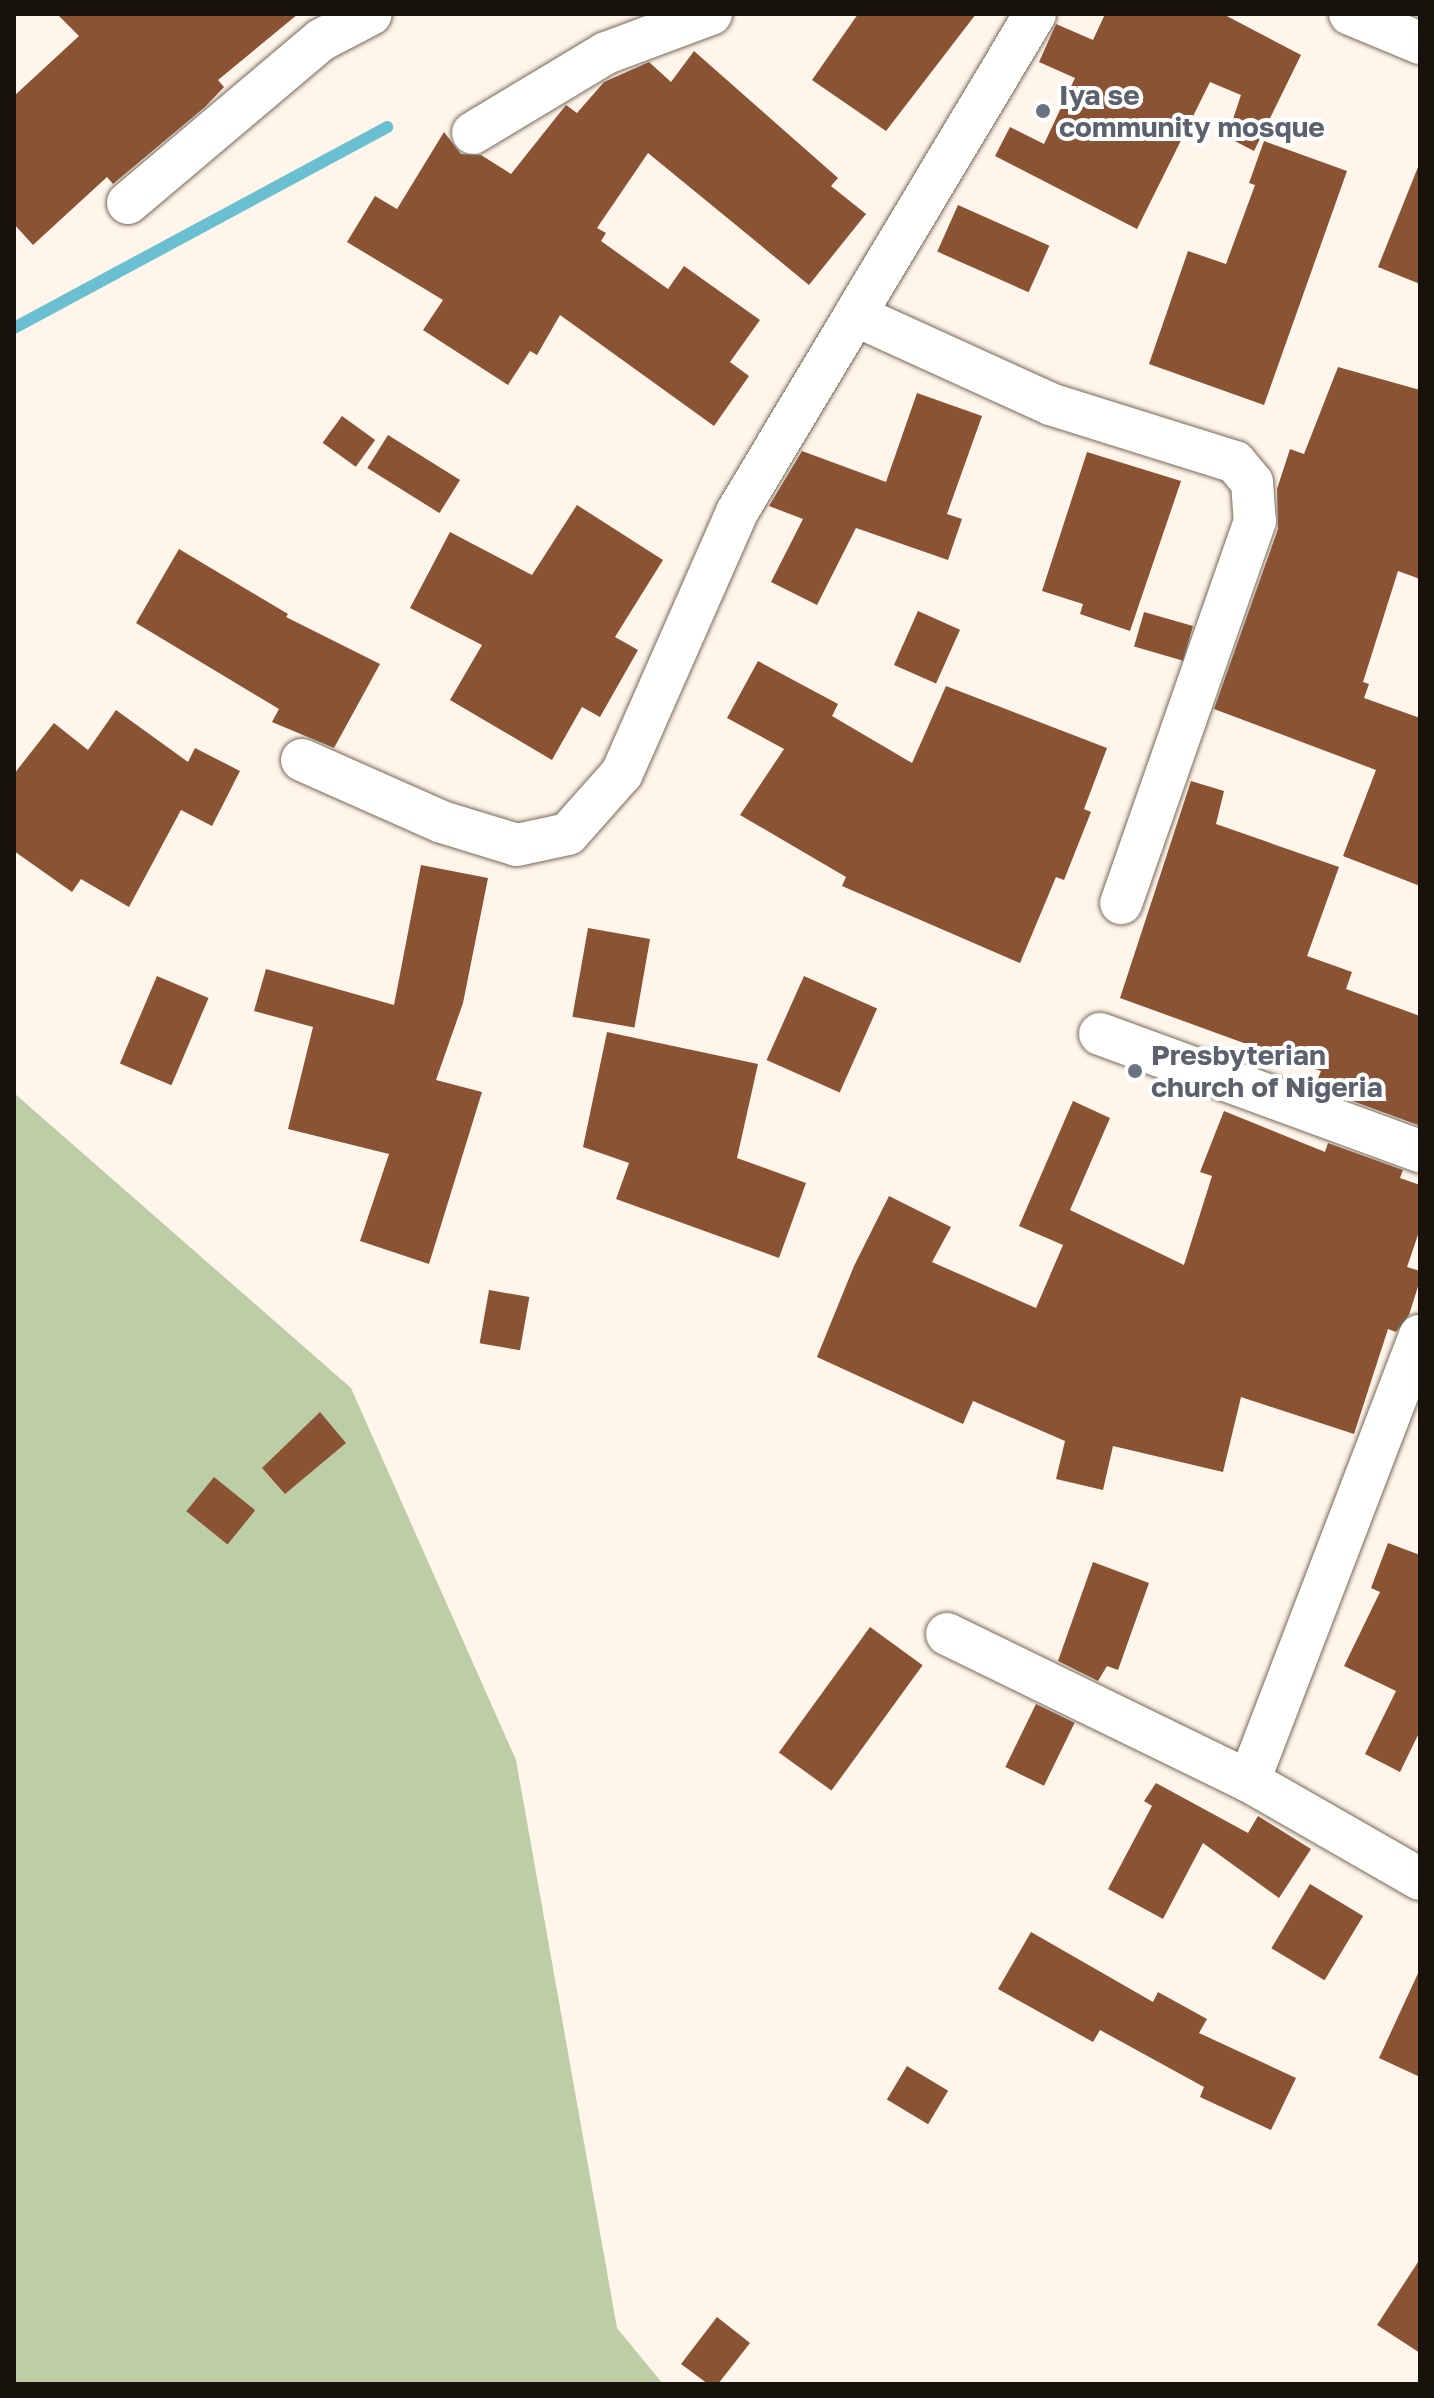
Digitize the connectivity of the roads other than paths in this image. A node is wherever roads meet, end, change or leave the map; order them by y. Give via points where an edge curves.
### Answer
1 (371, 14) edge
2 (711, 14) edge
3 (1035, 14) edge
4 (1350, 14) edge
5 (1420, 43) edge
6 (473, 133) dead end
7 (128, 203) dead end
8 (855, 315) junction
9 (302, 760) dead end
10 (1121, 903) dead end
11 (1100, 1034) dead end
12 (1420, 1151) edge
13 (1420, 1336) edge
14 (947, 1634) dead end
15 (1249, 1781) junction
16 (1420, 1879) edge

1 - 7 street via 321,40
2 - 6 street via 606,53
3 - 8 street
4 - 5 street
8 - 9 street via 737,512 622,773 568,834 517,845 442,822
8 - 10 street via 1050,404 1235,462 1252,482 1255,521
11 - 12 street
13 - 15 street
14 - 15 street
15 - 16 street

